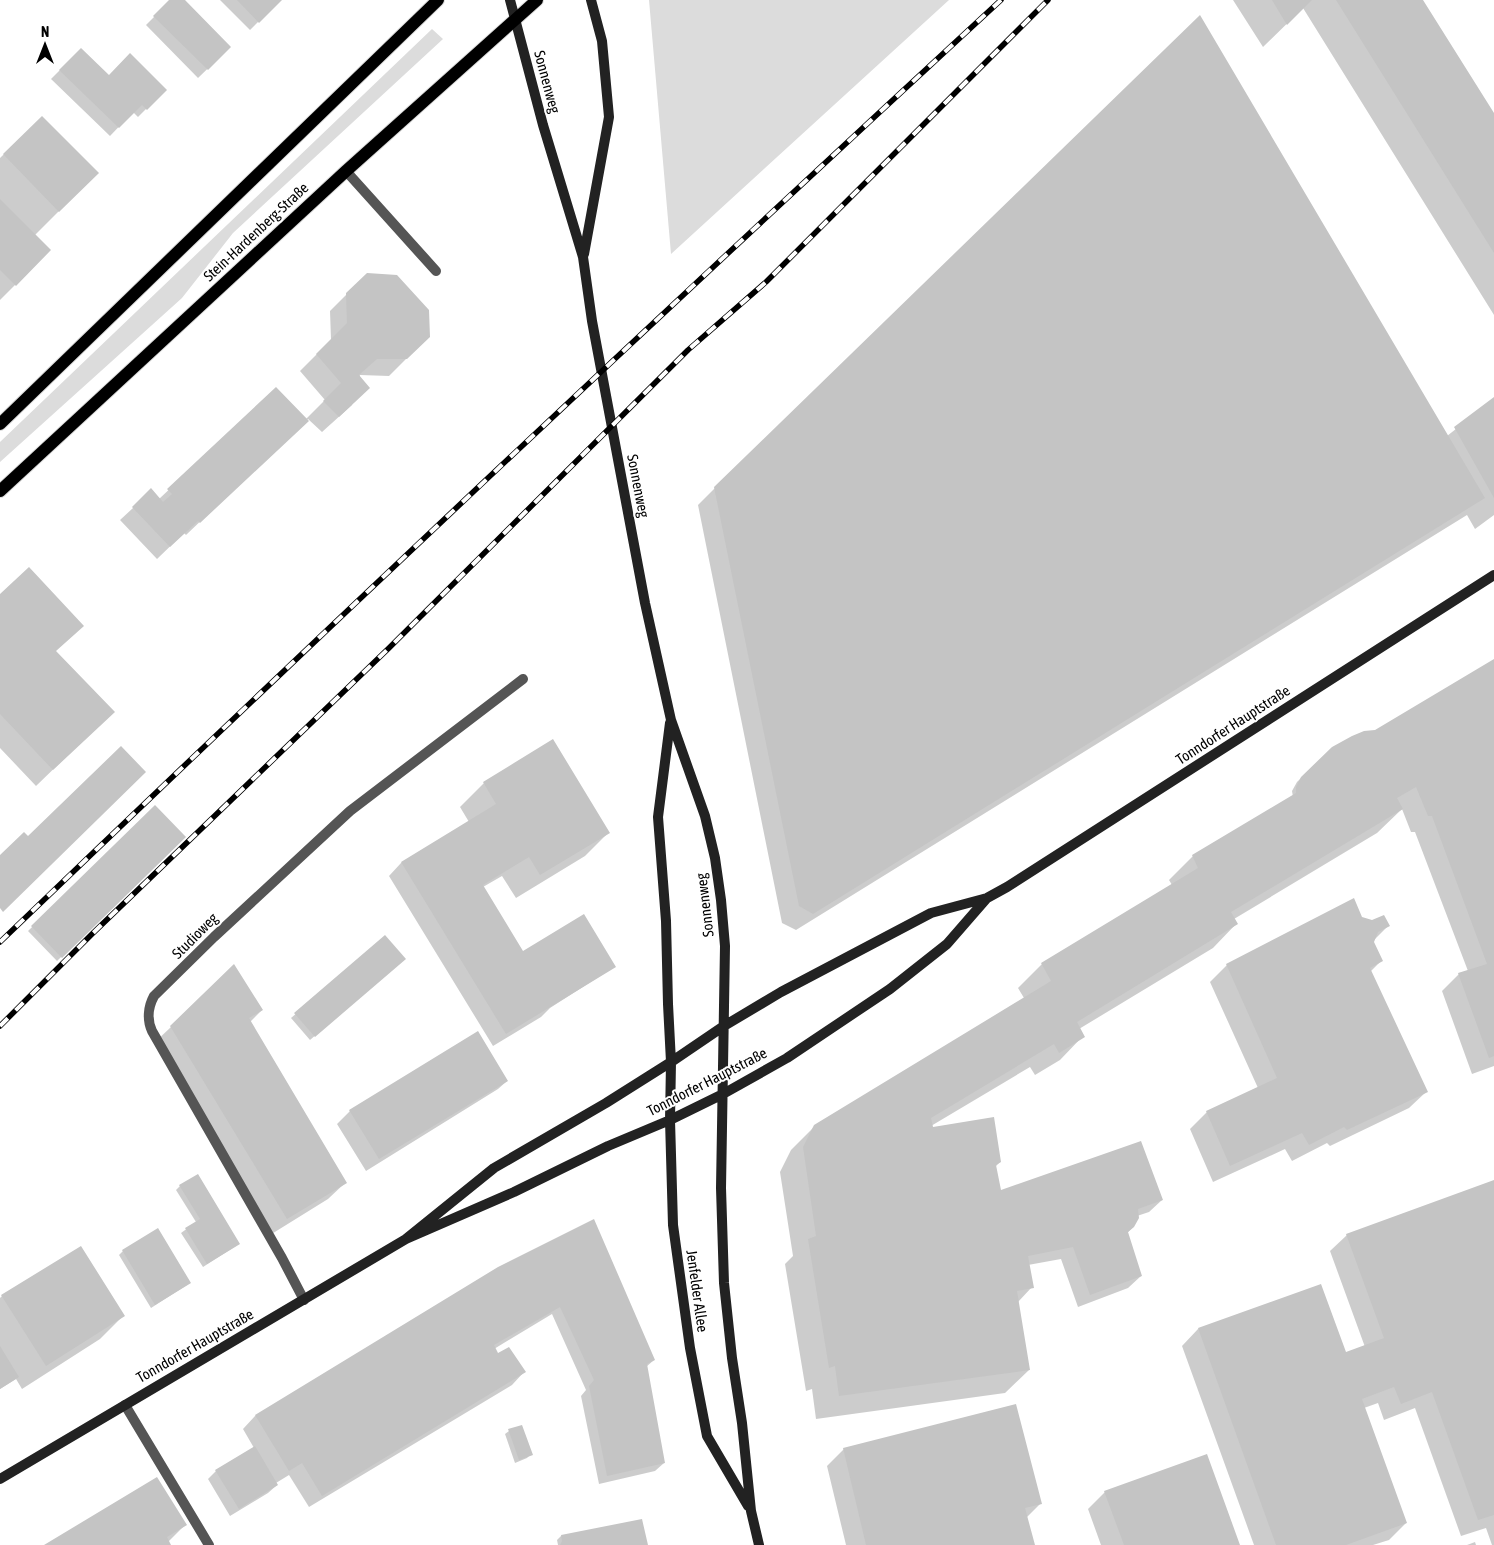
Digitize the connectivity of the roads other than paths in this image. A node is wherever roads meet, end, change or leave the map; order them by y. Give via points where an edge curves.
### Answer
1 (438, 0) edge
2 (510, 0) edge
3 (537, 0) edge
4 (591, 0) edge
5 (515, 20) junction
6 (346, 171) junction
7 (583, 257) junction
8 (436, 272) dead end
9 (0, 424) edge
10 (0, 491) edge
11 (1494, 575) edge
12 (523, 679) dead end
13 (671, 720) junction
14 (987, 898) junction
15 (724, 1026) junction
16 (671, 1062) junction
17 (723, 1094) junction
18 (670, 1120) junction
19 (406, 1239) junction
20 (304, 1300) junction
21 (125, 1405) junction
22 (0, 1479) edge
23 (750, 1510) junction
24 (210, 1545) edge
25 (759, 1545) edge

1 - 9 main road
2 - 5 main road, Sonnenweg
3 - 5 main road, Stein-Hardenberg-Straße
4 - 7 main road, Sonnenweg via 602,41 608,117
5 - 6 main road, Stein-Hardenberg-Straße
5 - 7 main road, Sonnenweg
6 - 8 street
6 - 10 main road, Stein-Hardenberg-Straße
7 - 13 main road, Sonnenweg via 645,603
11 - 14 main road, Tonndorfer Hauptstraße
12 - 20 street, Studioweg via 350,810 214,937 152,1001 149,1019 152,1031
13 - 15 main road, Sonnenweg via 705,816 714,858 725,946
13 - 16 main road, Sonnenweg via 658,817
14 - 15 main road, Tonndorfer Hauptstraße via 931,913 819,970
14 - 17 main road, Tonndorfer Hauptstraße via 947,944 890,989 787,1058
15 - 16 main road, Tonndorfer Hauptstraße
15 - 17 main road, Sonnenweg
16 - 18 main road, Jenfelder Allee
16 - 19 main road, Tonndorfer Hauptstraße via 494,1168
17 - 18 main road, Tonndorfer Hauptstraße
17 - 23 main road, Jenfelder Allee via 724,1283
18 - 19 main road, Tonndorfer Hauptstraße
18 - 23 main road, Jenfelder Allee via 673,1225 707,1436
19 - 20 main road, Tonndorfer Hauptstraße
20 - 21 main road, Tonndorfer Hauptstraße
21 - 22 main road, Tonndorfer Hauptstraße
21 - 24 street
23 - 25 main road, Jenfelder Allee

